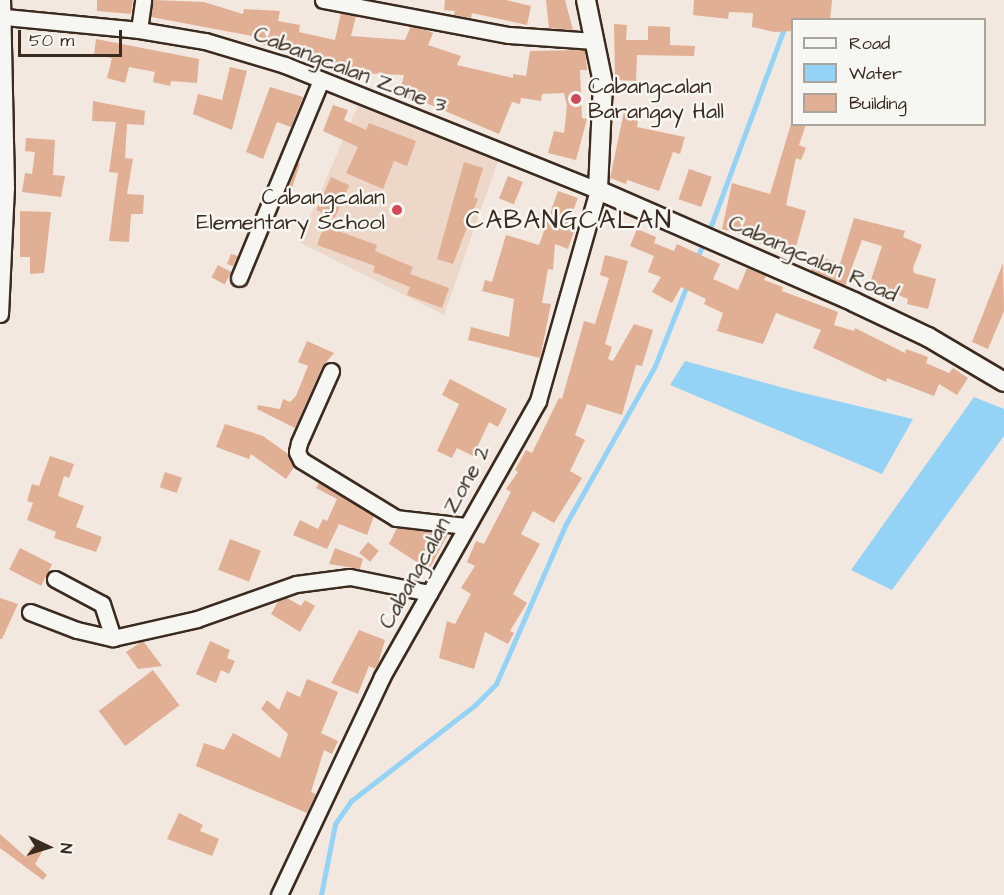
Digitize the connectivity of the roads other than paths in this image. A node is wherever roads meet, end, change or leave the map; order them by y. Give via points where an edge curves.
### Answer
1 (2, 0) edge
2 (143, 0) edge
3 (323, 0) edge
4 (586, 0) edge
5 (5, 17) junction
6 (139, 30) junction
7 (594, 41) junction
8 (321, 80) junction
9 (598, 190) junction
10 (239, 278) dead end
11 (0, 314) edge
12 (332, 371) dead end
13 (1004, 382) edge
14 (465, 526) junction
15 (55, 579) dead end
16 (429, 593) junction
17 (30, 612) dead end
18 (113, 638) junction
19 (279, 895) edge

1 - 5 street
2 - 6 street
3 - 7 street via 509,35
4 - 7 street
5 - 6 street, Cabangcalan Zone 3
5 - 11 street via 6,188
6 - 8 street, Cabangcalan Zone 3 via 205,41
7 - 9 street via 603,83
8 - 9 street, Cabangcalan Zone 3
8 - 10 street
9 - 13 street, Cabangcalan Road via 854,302 928,337
9 - 14 street, Cabangcalan Zone 2 via 538,401
12 - 14 street via 299,443 297,452 301,460 396,518
14 - 16 street, Cabangcalan Zone 2
15 - 18 street via 102,603
16 - 18 street via 350,577 296,584 197,619
16 - 19 street, Cabangcalan Zone 2 via 382,677
17 - 18 street via 76,630

